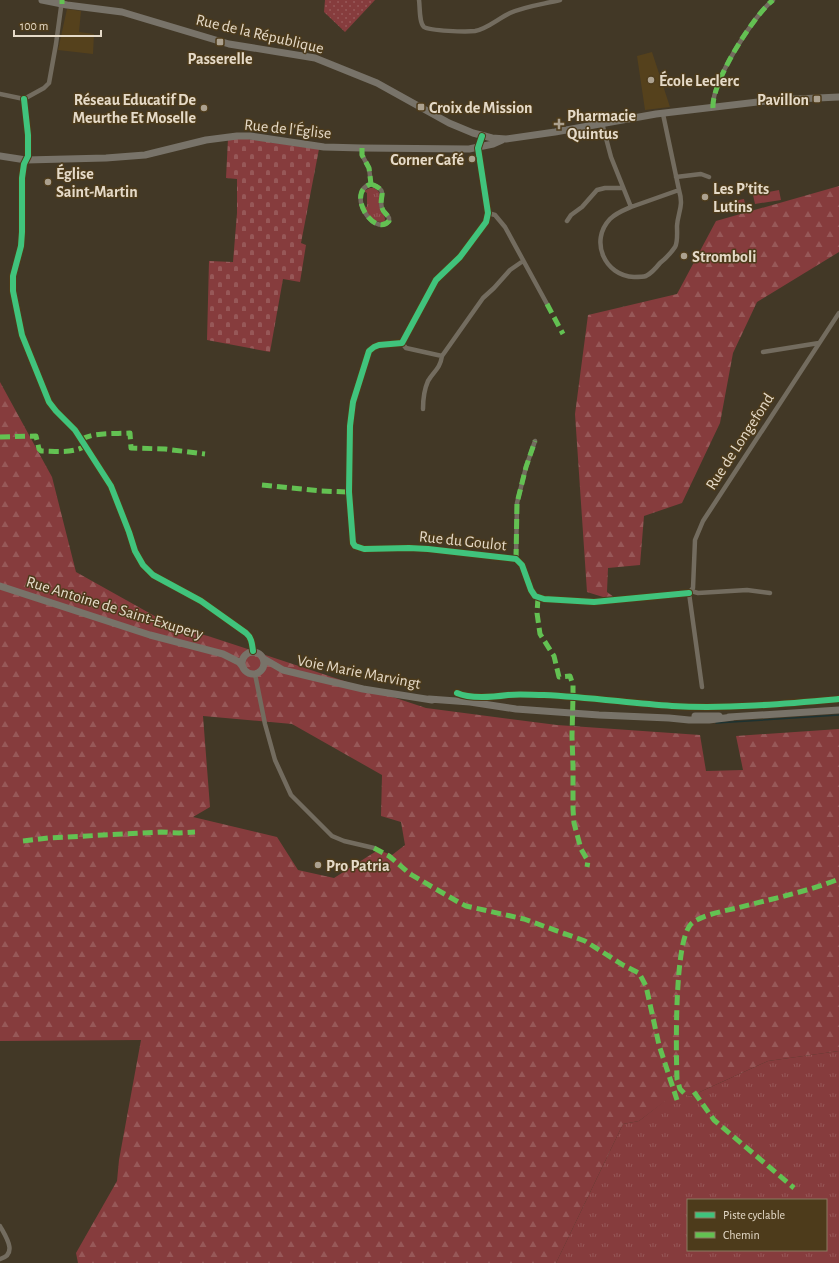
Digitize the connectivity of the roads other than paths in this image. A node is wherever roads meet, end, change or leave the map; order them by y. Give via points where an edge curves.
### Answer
1 (42, 0) edge
2 (419, 0) edge
3 (560, 0) edge
4 (772, 0) edge
5 (62, 2) edge
6 (547, 2) edge
7 (0, 94) edge
8 (839, 97) edge
9 (24, 98) junction
10 (713, 108) junction
11 (663, 114) junction
12 (602, 123) junction
13 (482, 136) junction
14 (506, 139) junction
15 (362, 148) junction
16 (478, 148) junction
17 (0, 156) edge
18 (26, 160) junction
19 (676, 177) junction
20 (709, 177) dead end
21 (371, 184) junction
22 (623, 188) junction
23 (679, 190) junction
24 (631, 207) junction
25 (488, 213) junction
26 (567, 221) dead end
27 (523, 261) junction
28 (547, 304) dead end
29 (839, 313) edge
30 (402, 343) junction
31 (819, 343) junction
32 (763, 352) dead end
33 (442, 356) junction
34 (423, 409) dead end
35 (535, 440) dead end
36 (516, 559) junction
37 (0, 586) edge
38 (690, 592) junction
39 (770, 593) dead end
40 (253, 651) junction
41 (223, 654) junction
42 (246, 654) junction
43 (264, 659) junction
44 (243, 667) junction
45 (262, 669) junction
46 (283, 670) junction
47 (255, 674) junction
48 (702, 687) dead end
49 (839, 710) edge
50 (374, 848) dead end
51 (0, 1226) edge
52 (0, 1259) edge

1 - 5 main road, Rue de la République
2 - 6 street via 420,20 424,27 475,31 515,11
3 - 6 street
4 - 10 street via 764,7 733,53 717,88
5 - 9 street via 48,83 44,88
5 - 13 main road, Rue de la République via 122,12 229,44 315,58 377,83 440,118
7 - 9 street
8 - 10 main road via 775,100
9 - 18 street via 28,136
10 - 11 main road
11 - 12 main road
11 - 19 street
12 - 14 main road
12 - 22 street
13 - 14 main road, Rue de la République
13 - 16 street
14 - 16 main road, Rue de l'Église
15 - 16 main road, Rue de l'Église
15 - 18 main road, Rue de l'Église via 324,147 237,136 206,140 145,155
15 - 21 street
16 - 25 street
17 - 18 main road, Rue de l'Église
18 - 40 street via 22,178 21,246 13,276 13,291 22,335 49,402 75,430 111,486 134,551 143,566 153,575 200,601 246,632 252,641
19 - 20 street via 701,174
19 - 23 street
21 - 21 street via 361,192 361,206 374,223 383,225 389,218 382,208 382,193
22 - 24 street
22 - 26 street via 597,190
23 - 24 street
23 - 24 street via 682,207 677,224 675,248 654,270 641,277 627,276 613,270 605,262 600,248 602,231 609,220
25 - 27 street via 495,215 505,227
25 - 30 street via 486,222 460,257 436,280
27 - 28 street
27 - 33 street via 510,270 483,298
29 - 31 street, Rue de Longefond
30 - 33 street via 406,348
30 - 36 street, Rue du Goulot via 374,346 369,351 353,402 349,492 353,543 364,549 428,549
31 - 32 street
31 - 38 street, Rue de Longefond via 702,521 695,540 693,588
33 - 34 street via 429,380 423,399
35 - 36 street via 517,502
36 - 38 street, Rue du Goulot via 522,565 535,596 544,599 594,602
37 - 41 main road, Rue Antoine de Saint-Exupery via 150,635
38 - 39 street, Rue du Goulot via 747,590
38 - 48 street, Rue de Longefond
40 - 42 main road
40 - 43 main road
41 - 42 main road, Rue Antoine de Saint-Exupery
41 - 44 main road, Rue Antoine de Saint-Exupery via 239,662
42 - 44 main road via 242,660
43 - 45 main road
43 - 46 main road, Voie Marie Marvingt
44 - 47 main road via 249,673
45 - 46 main road, Voie Marie Marvingt
45 - 47 main road
46 - 49 main road, Voie Marie Marvingt via 348,686 485,709 689,720
47 - 50 street via 275,760 291,795 332,836
51 - 52 street via 10,1250

